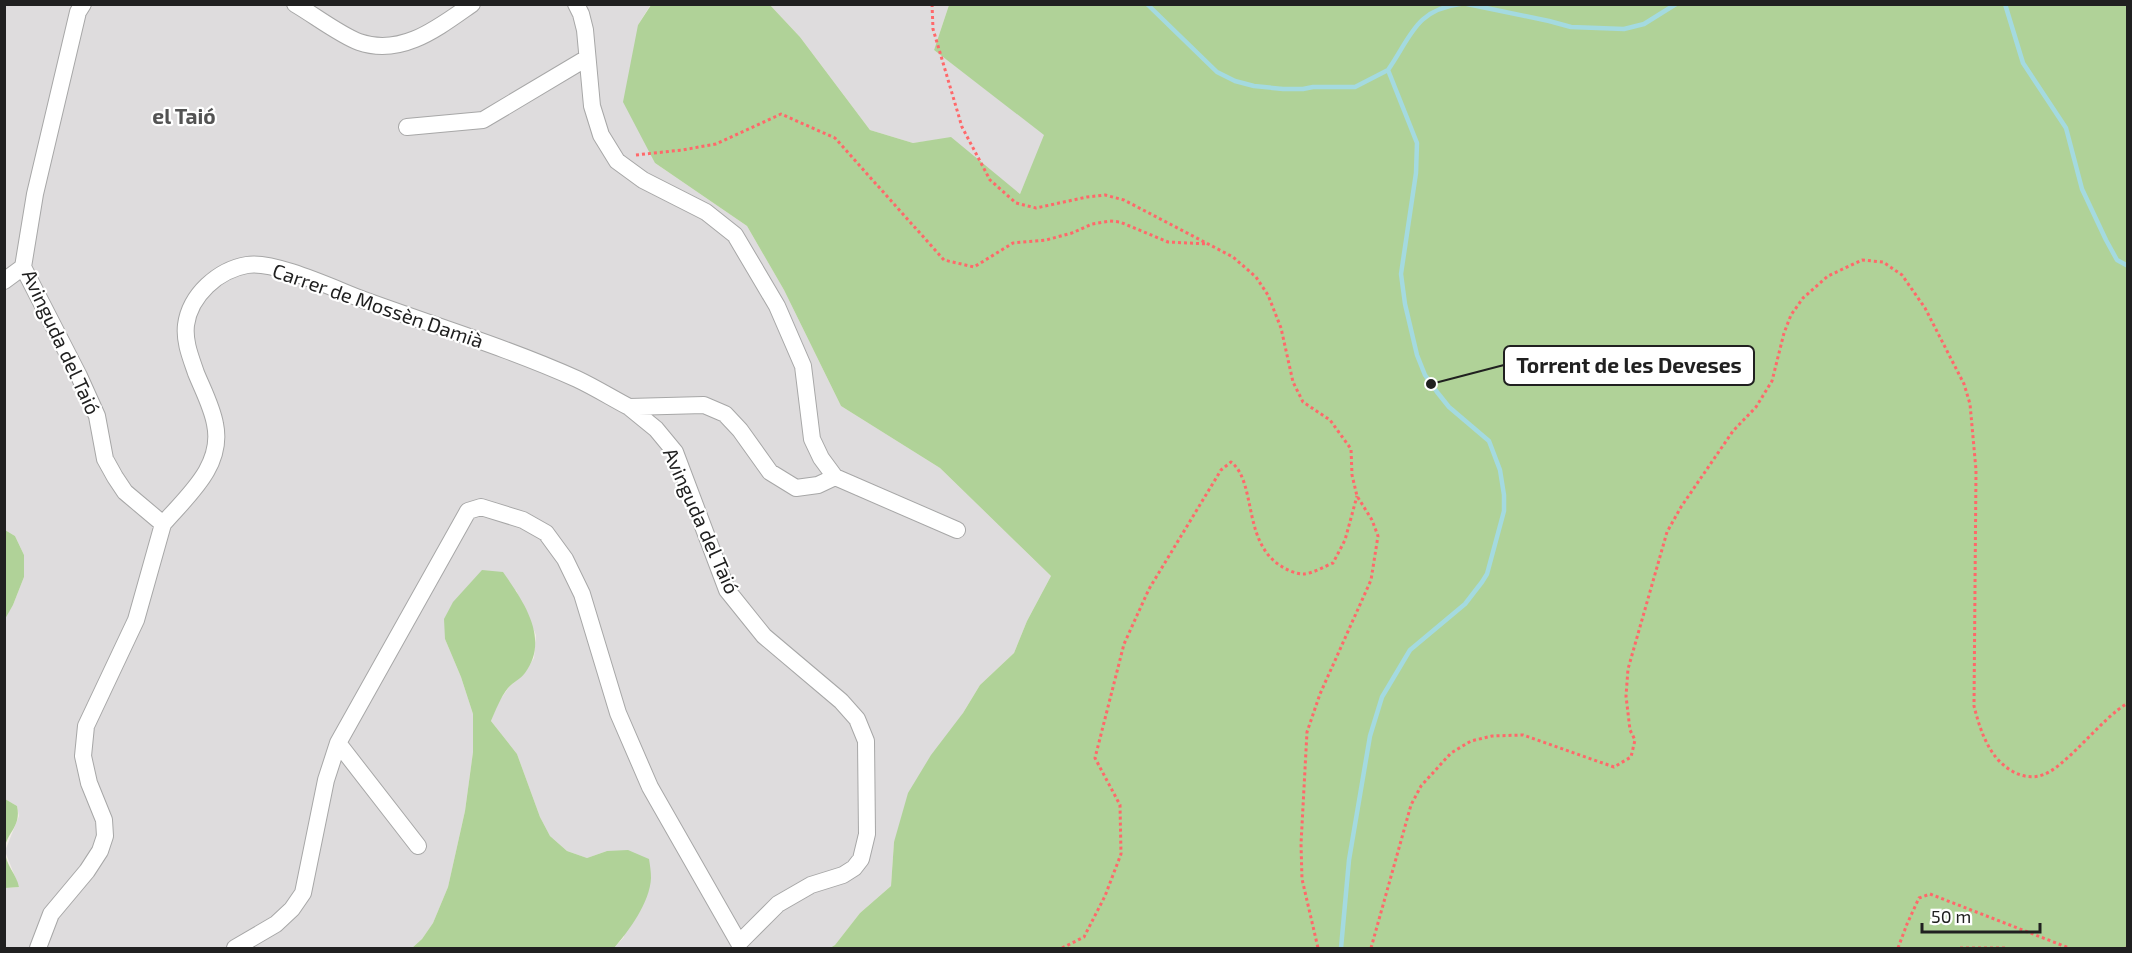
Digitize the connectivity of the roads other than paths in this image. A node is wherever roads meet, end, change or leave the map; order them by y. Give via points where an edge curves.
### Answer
1 (83, 4) edge
2 (295, 4) edge
3 (472, 4) edge
4 (576, 4) edge
5 (587, 58) junction
6 (407, 128) dead end
7 (23, 267) junction
8 (4, 281) edge
9 (629, 407) junction
10 (835, 477) junction
11 (163, 524) junction
12 (957, 530) dead end
13 (338, 743) junction
14 (418, 846) dead end
15 (737, 946) edge
16 (38, 948) edge
17 (235, 948) edge

1 - 7 street, Avinguda del Taió via 35,194
2 - 3 street via 358,42 388,47 420,39
4 - 5 street via 585,30
5 - 6 street via 483,120
5 - 10 street via 592,106 601,135 617,161 643,180 706,212 735,235 777,306 803,366 812,439
7 - 8 street
7 - 11 street, Avinguda del Taió via 97,416 105,459 124,492
9 - 10 street via 704,405 725,414 770,472 796,488 818,486
9 - 11 street, Carrer de Mossèn Damià via 524,357 314,280 265,265 248,265 225,273 207,286 192,305 186,326 187,349 217,436 206,474
9 - 15 street, Avinguda del Taió via 656,429 675,452 726,590 764,636 841,701 857,719 866,741 867,834 861,859 843,875 811,885 778,904
10 - 12 street
11 - 16 street via 136,621 86,726 84,756 89,783 104,820 105,836 87,871 51,914
13 - 14 street
13 - 15 street, Avinguda del Taió via 468,511 481,507 523,520 546,533 565,559 582,594 618,713 650,787
13 - 17 street, Avinguda del Taió via 326,780 303,893 276,924

